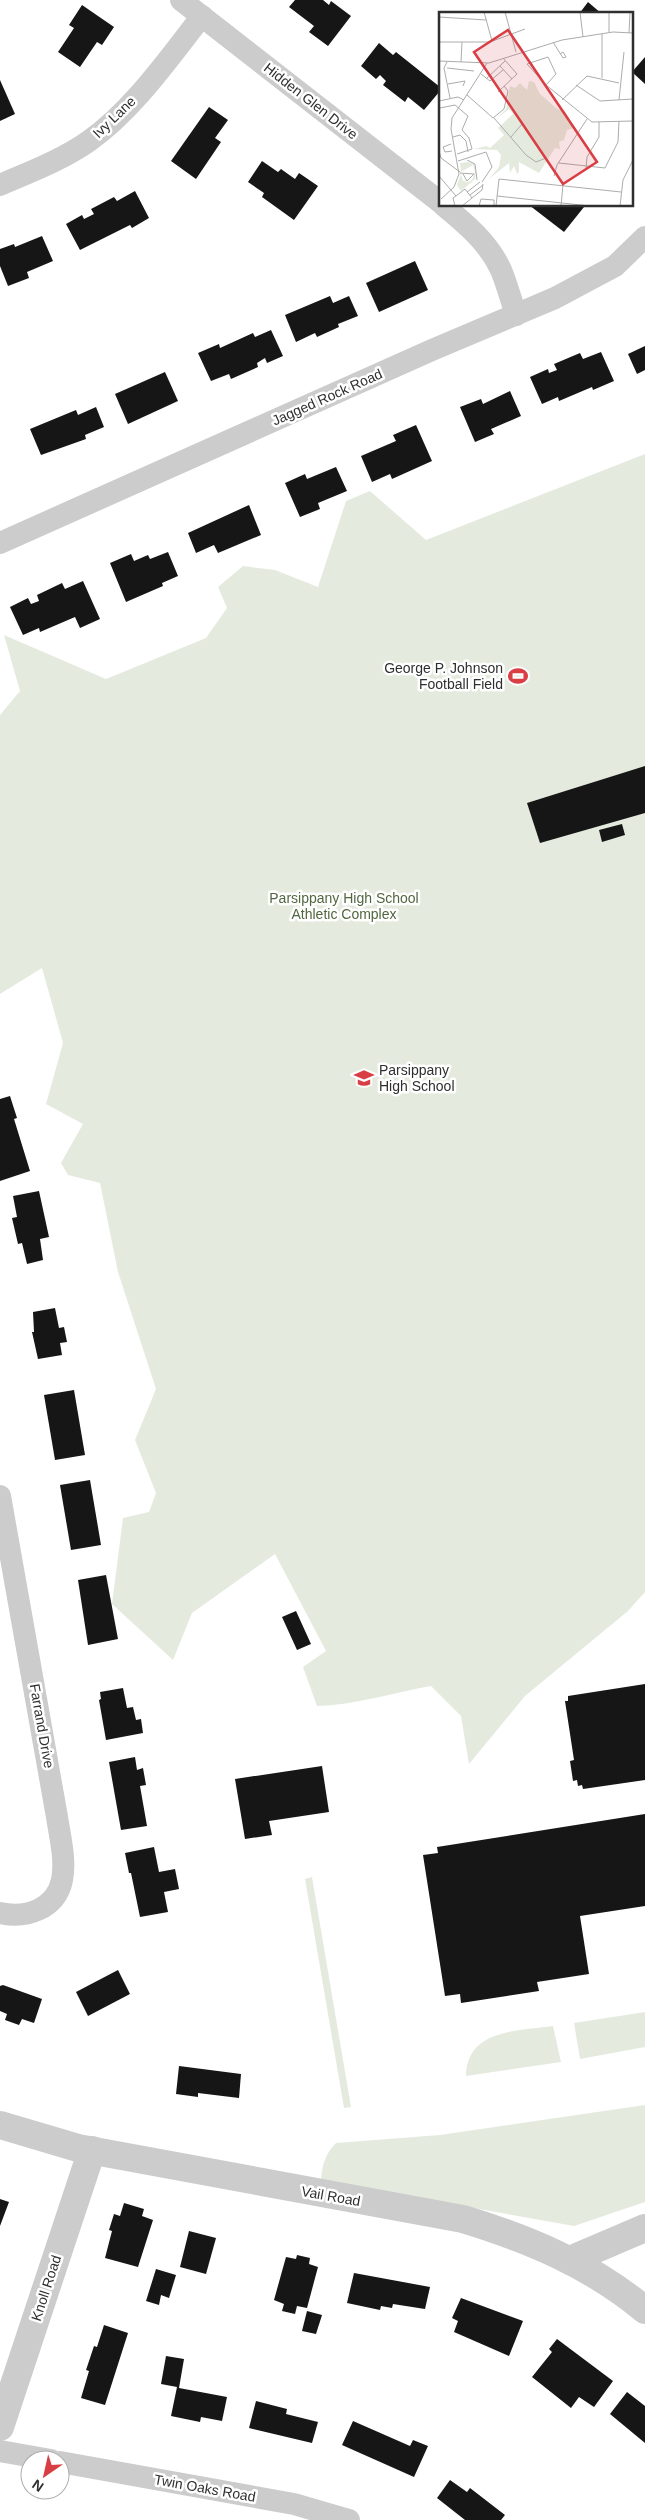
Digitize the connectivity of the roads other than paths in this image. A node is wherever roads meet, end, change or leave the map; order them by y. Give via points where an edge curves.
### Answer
1 (181, 0) edge
2 (202, 16) junction
3 (0, 185) edge
4 (439, 201) edge
5 (445, 206) edge
6 (645, 237) edge
7 (516, 315) junction
8 (0, 542) edge
9 (0, 1496) edge
10 (0, 1913) edge
11 (0, 2125) edge
12 (92, 2150) junction
13 (645, 2228) edge
14 (570, 2260) junction
15 (645, 2310) edge
16 (0, 2427) edge
17 (0, 2451) edge
18 (20, 2455) edge
19 (70, 2464) edge
20 (316, 2515) edge
21 (349, 2520) edge

1 - 2 street, Hidden Glen Drive
2 - 3 street, Ivy Lane via 156,75 108,126 62,158
2 - 4 street, Hidden Glen Drive
5 - 7 street via 485,245 500,268
6 - 7 street, Jagged Rock Road via 615,266
7 - 8 street, Jagged Rock Road
9 - 10 street, Farrand Drive via 63,1867 62,1881 47,1904 22,1916
11 - 12 street, Vail Road
12 - 14 street, Vail Road via 463,2219 510,2233
12 - 16 street, Knoll Road
13 - 14 street
14 - 15 street, Vail Road via 611,2284
17 - 18 street
19 - 20 street, Twin Oaks Road
20 - 21 street, Twin Oaks Road

